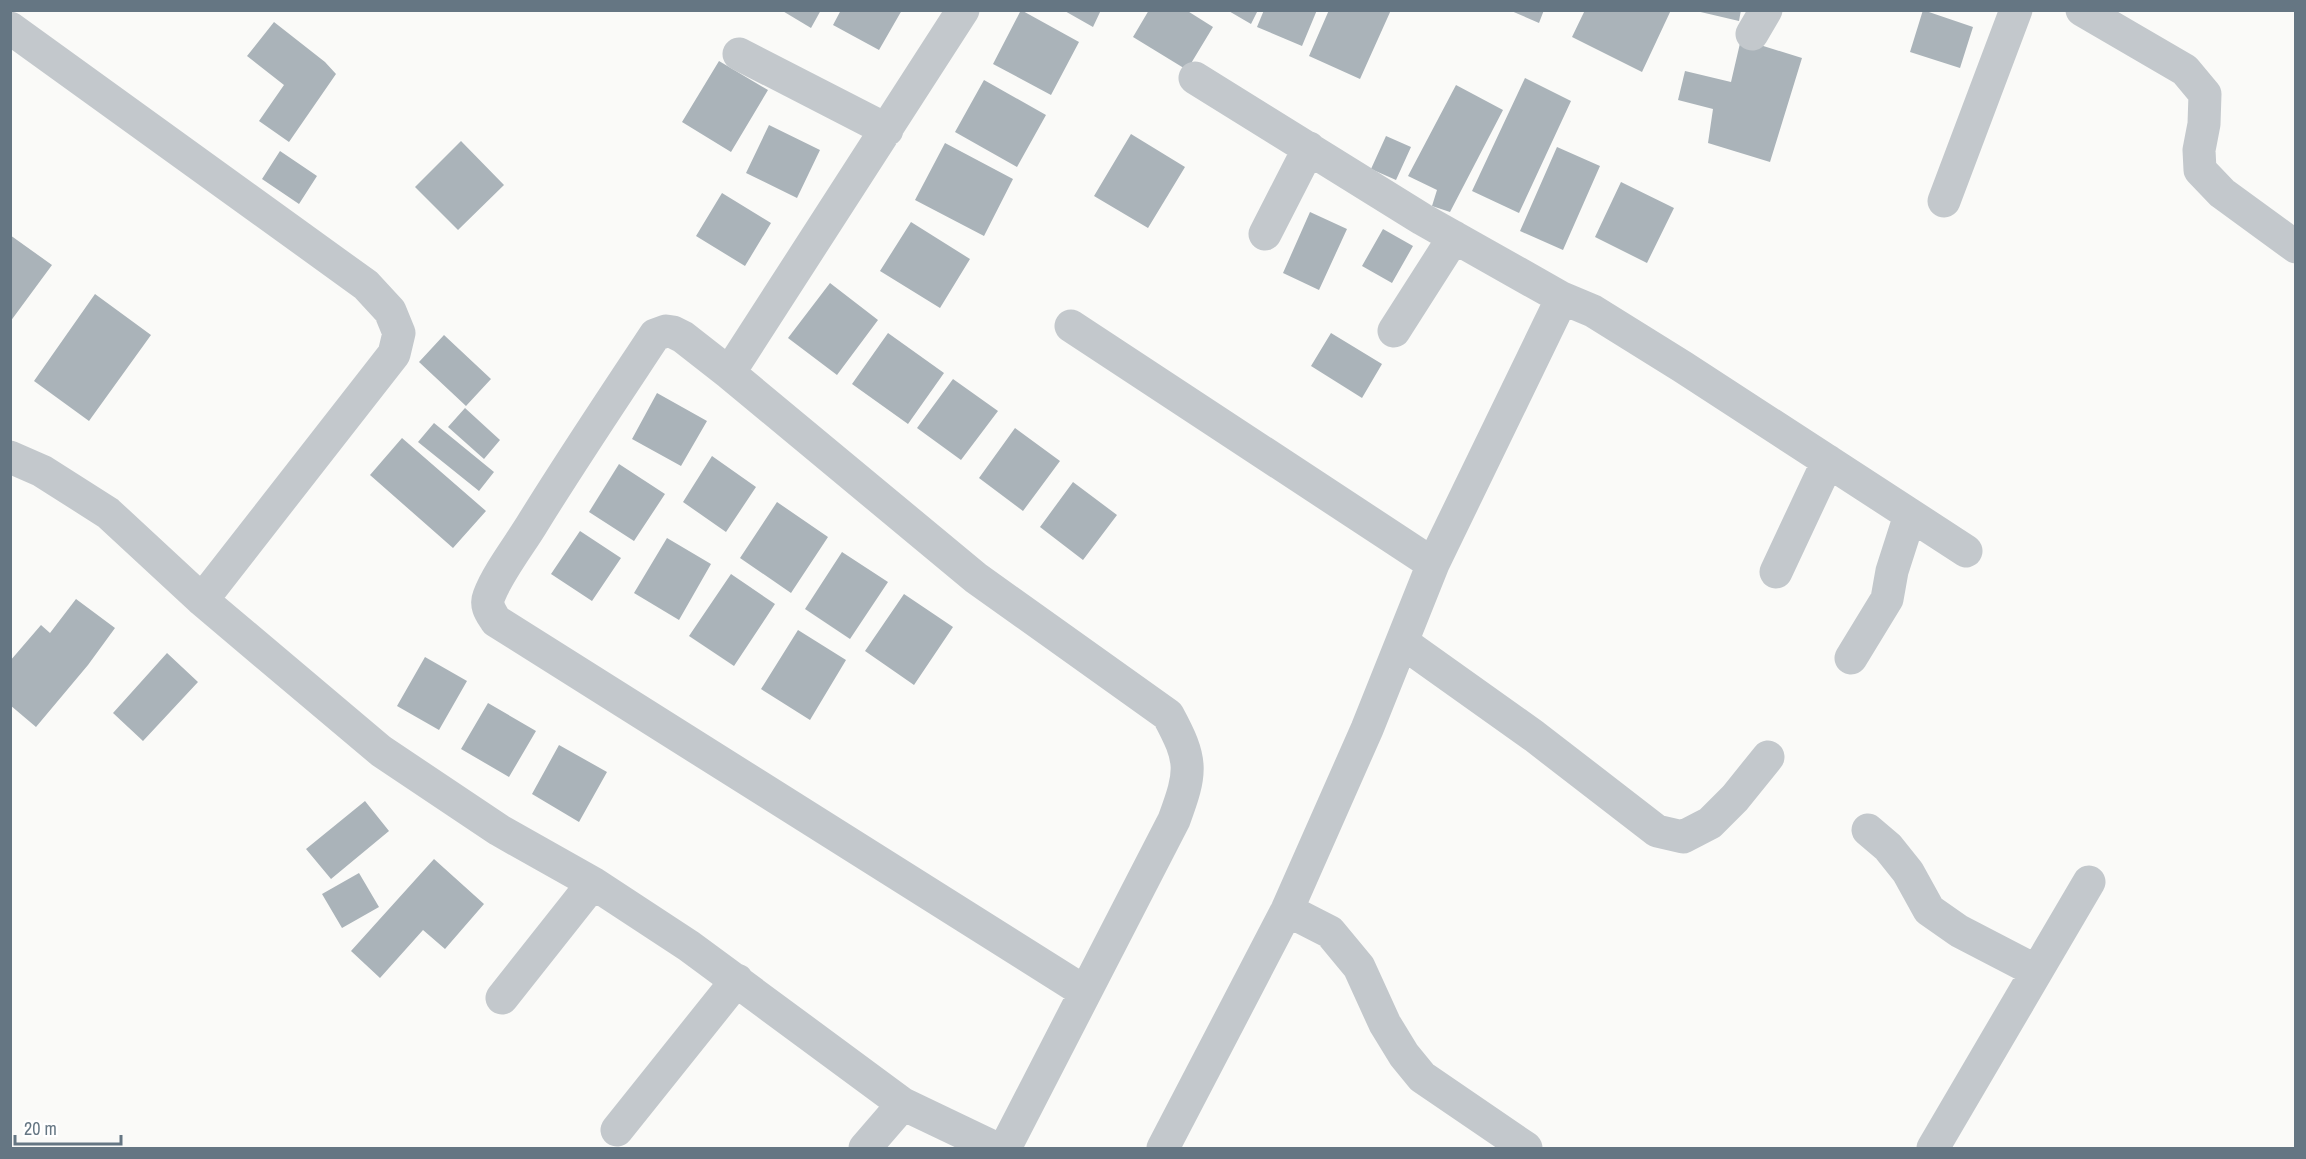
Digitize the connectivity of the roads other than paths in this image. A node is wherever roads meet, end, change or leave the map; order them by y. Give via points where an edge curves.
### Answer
1 (963, 10) edge
2 (2016, 10) edge
3 (2082, 10) edge
4 (10, 28) edge
5 (739, 54) dead end
6 (1195, 78) dead end
7 (887, 130) junction
8 (1309, 148) junction
9 (1944, 201) dead end
10 (1264, 234) dead end
11 (1454, 237) junction
12 (2295, 247) edge
13 (1562, 298) junction
14 (1071, 326) dead end
15 (1394, 331) dead end
16 (729, 373) junction
17 (10, 456) edge
18 (1828, 461) junction
19 (1910, 515) junction
20 (1966, 551) dead end
21 (1433, 564) junction
22 (1776, 572) dead end
23 (202, 600) junction
24 (1402, 642) junction
25 (1851, 658) dead end
26 (1768, 757) dead end
27 (1868, 830) dead end
28 (2089, 882) dead end
29 (593, 883) junction
30 (1287, 910) junction
31 (2036, 971) junction
32 (737, 980) junction
33 (1085, 992) junction
34 (502, 998) dead end
35 (903, 1104) junction
36 (617, 1130) dead end
37 (1526, 1148) edge
38 (865, 1149) edge
39 (995, 1149) edge
40 (1005, 1149) edge
41 (1163, 1149) edge
42 (1933, 1149) edge

1 - 7 street
2 - 9 street
3 - 12 street via 2186,70 2205,94 2200,170 2222,193
4 - 23 street via 366,285 390,311 399,333 394,354
5 - 7 street
6 - 8 street
7 - 16 street
8 - 10 street
8 - 11 street
11 - 13 street
11 - 15 street
13 - 18 street via 1593,311
13 - 21 street
14 - 21 street
16 - 33 street via 976,578 1168,715 1182,742 1188,771 1186,788 1174,820
16 - 33 street via 673,332 655,335 501,575 488,597 490,612 496,621
17 - 23 street via 42,471 108,513
18 - 19 street
18 - 22 street
19 - 20 street
19 - 25 street via 1887,599
21 - 24 street
23 - 29 street via 381,751 499,830
24 - 26 street via 1657,831 1683,837 1710,823
24 - 30 street
27 - 31 street via 1908,872 1929,910 1959,931
28 - 31 street
29 - 32 street
29 - 34 street
30 - 37 street via 1330,932 1359,968 1385,1024 1422,1077
30 - 41 street
31 - 42 street
32 - 35 street
32 - 36 street
33 - 40 street
35 - 38 street
35 - 39 street

